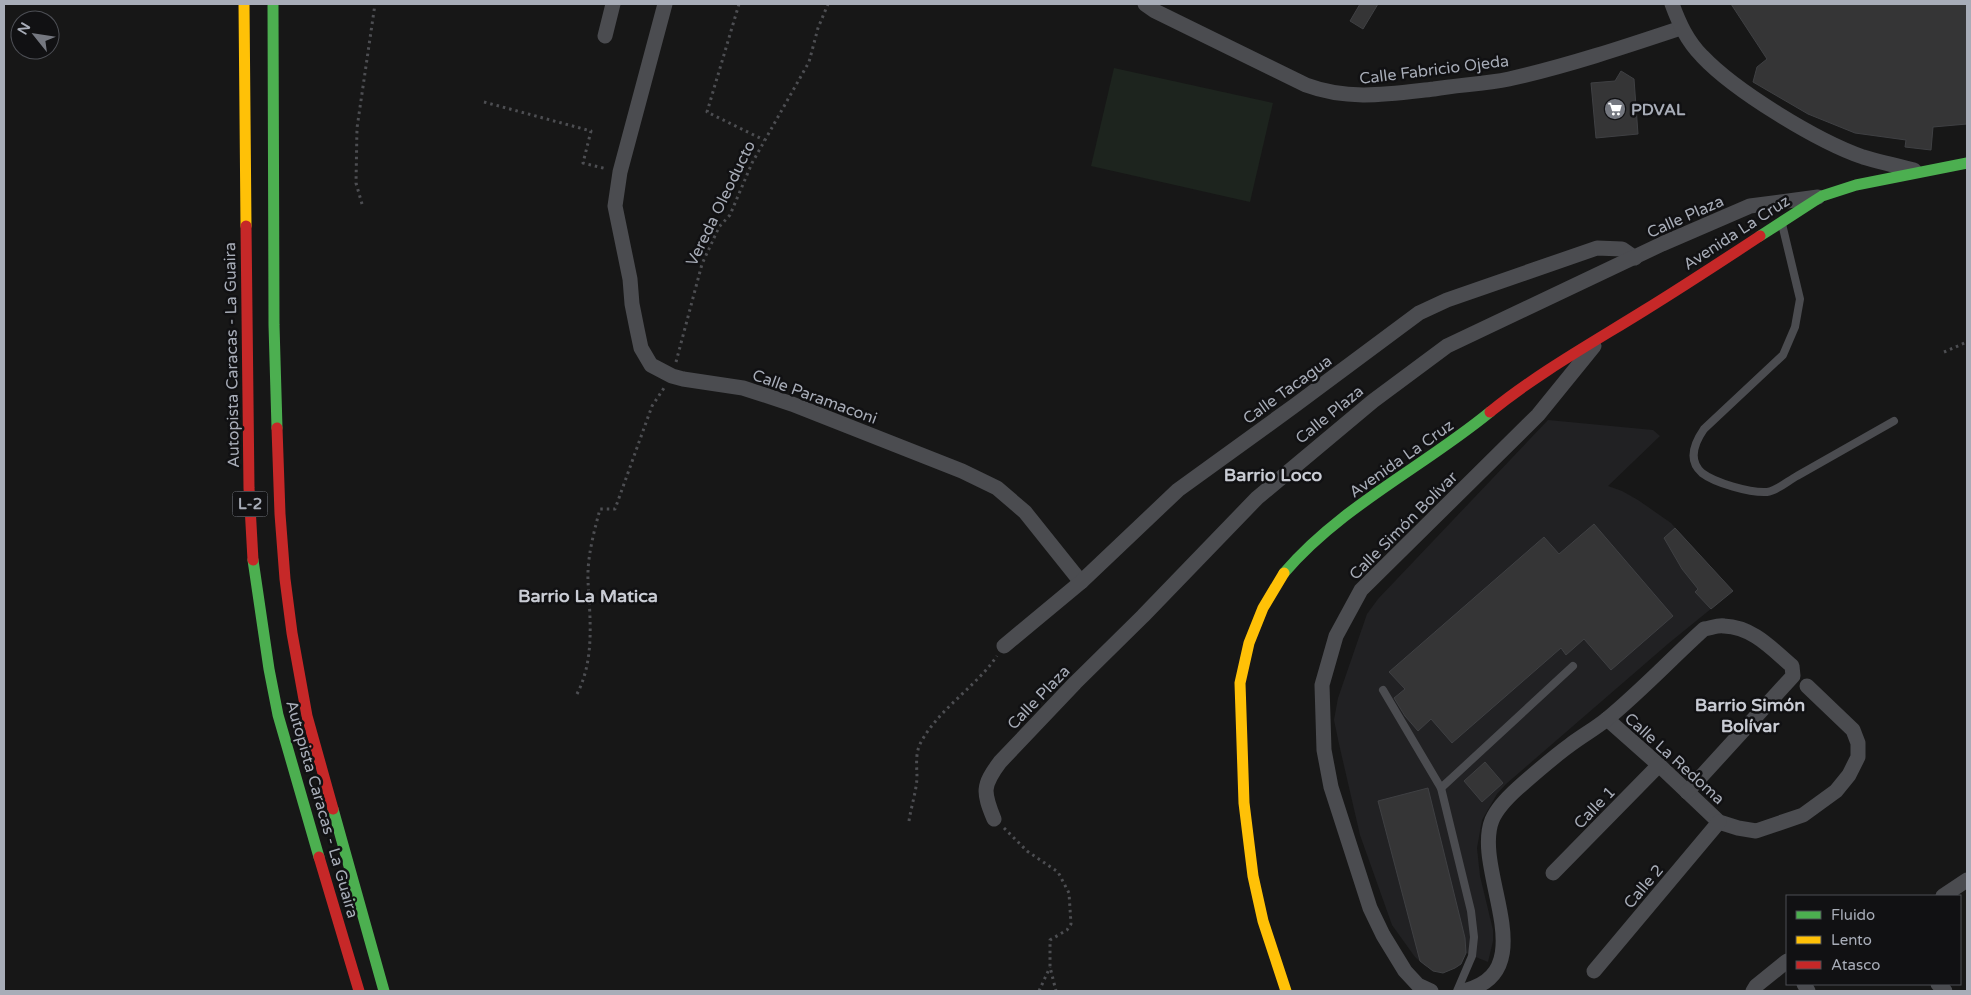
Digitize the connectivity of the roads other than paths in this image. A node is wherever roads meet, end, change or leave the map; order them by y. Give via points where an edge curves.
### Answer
1 (244, 4) edge
2 (274, 4) edge
3 (613, 4) edge
4 (665, 4) edge
5 (1145, 4) edge
6 (1672, 4) edge
7 (1681, 28) junction
8 (605, 36) dead end
9 (1967, 162) edge
10 (1918, 172) junction
11 (1822, 196) junction
12 (1781, 222) junction
13 (1635, 258) junction
14 (1602, 336) junction
15 (1894, 421) dead end
16 (1080, 582) junction
17 (1004, 646) road end
18 (1573, 666) dead end
19 (1807, 686) dead end
20 (1383, 690) dead end
21 (1607, 719) junction
22 (1659, 765) junction
23 (1441, 788) junction
24 (1687, 792) junction
25 (994, 819) road end
26 (1719, 822) junction
27 (1554, 873) dead end
28 (1967, 880) edge
29 (1944, 895) edge
30 (1786, 962) edge
31 (1594, 972) dead end
32 (359, 991) edge
33 (384, 991) edge
34 (1286, 991) edge
35 (1431, 991) edge
36 (1457, 991) edge
37 (1464, 991) edge
38 (1753, 991) edge

1 - 32 main road, Autopista Caracas - La Guaira / L-2 via 252,550 278,715
2 - 33 main road, Autopista Caracas - La Guaira / L-2 via 274,325 285,579 307,716
3 - 8 street
4 - 16 street, Calle Paramaconi via 620,172 615,206 641,348 651,365 672,376 743,388 792,404 953,467 997,488 1025,512
5 - 7 street, Calle Fabricio Ojeda via 1306,85 1324,92 1357,96 1508,79 1620,49
6 - 7 street
7 - 10 street via 1708,62 1786,117 1862,156
9 - 10 main road, Avenida La Cruz
10 - 11 main road, Avenida La Cruz
11 - 12 main road, Avenida La Cruz
11 - 13 street, Calle Plaza via 1750,206
12 - 14 main road, Avenida La Cruz
12 - 15 lane via 1800,299 1795,327 1783,355 1697,439 1693,450 1697,468 1741,490 1769,492
13 - 16 street, Calle Tacagua via 1622,249 1597,248 1447,300 1419,313 1178,490
13 - 25 street, Calle Plaza via 1447,346 1373,401 1271,486 1075,682 1000,762 990,776 985,797
14 - 34 main road, Avenida La Cruz via 1510,396 1466,432 1329,530 1282,574 1263,608 1240,682 1244,793 1253,876 1263,922
14 - 35 street, Calle Simón Bolívar via 1538,415 1362,590 1336,636 1322,684 1324,750 1331,787 1370,908 1405,971 1418,985
16 - 17 street, Calle Tacagua
18 - 23 lane
19 - 26 street via 1853,730 1858,757 1849,775 1836,791 1803,815 1756,831
20 - 23 lane
21 - 22 street, Calle La Redoma
21 - 24 street via 1704,629 1724,626 1745,629 1762,639 1792,666 1792,676
21 - 37 street via 1534,774 1506,800 1493,818 1487,845 1503,922 1503,951 1493,975 1475,988
22 - 24 street, Calle La Redoma
22 - 27 street, Calle 1
23 - 36 lane via 1471,911 1474,936 1472,956
24 - 26 street, Calle La Redoma
26 - 31 street, Calle 2
28 - 29 street
30 - 38 street

